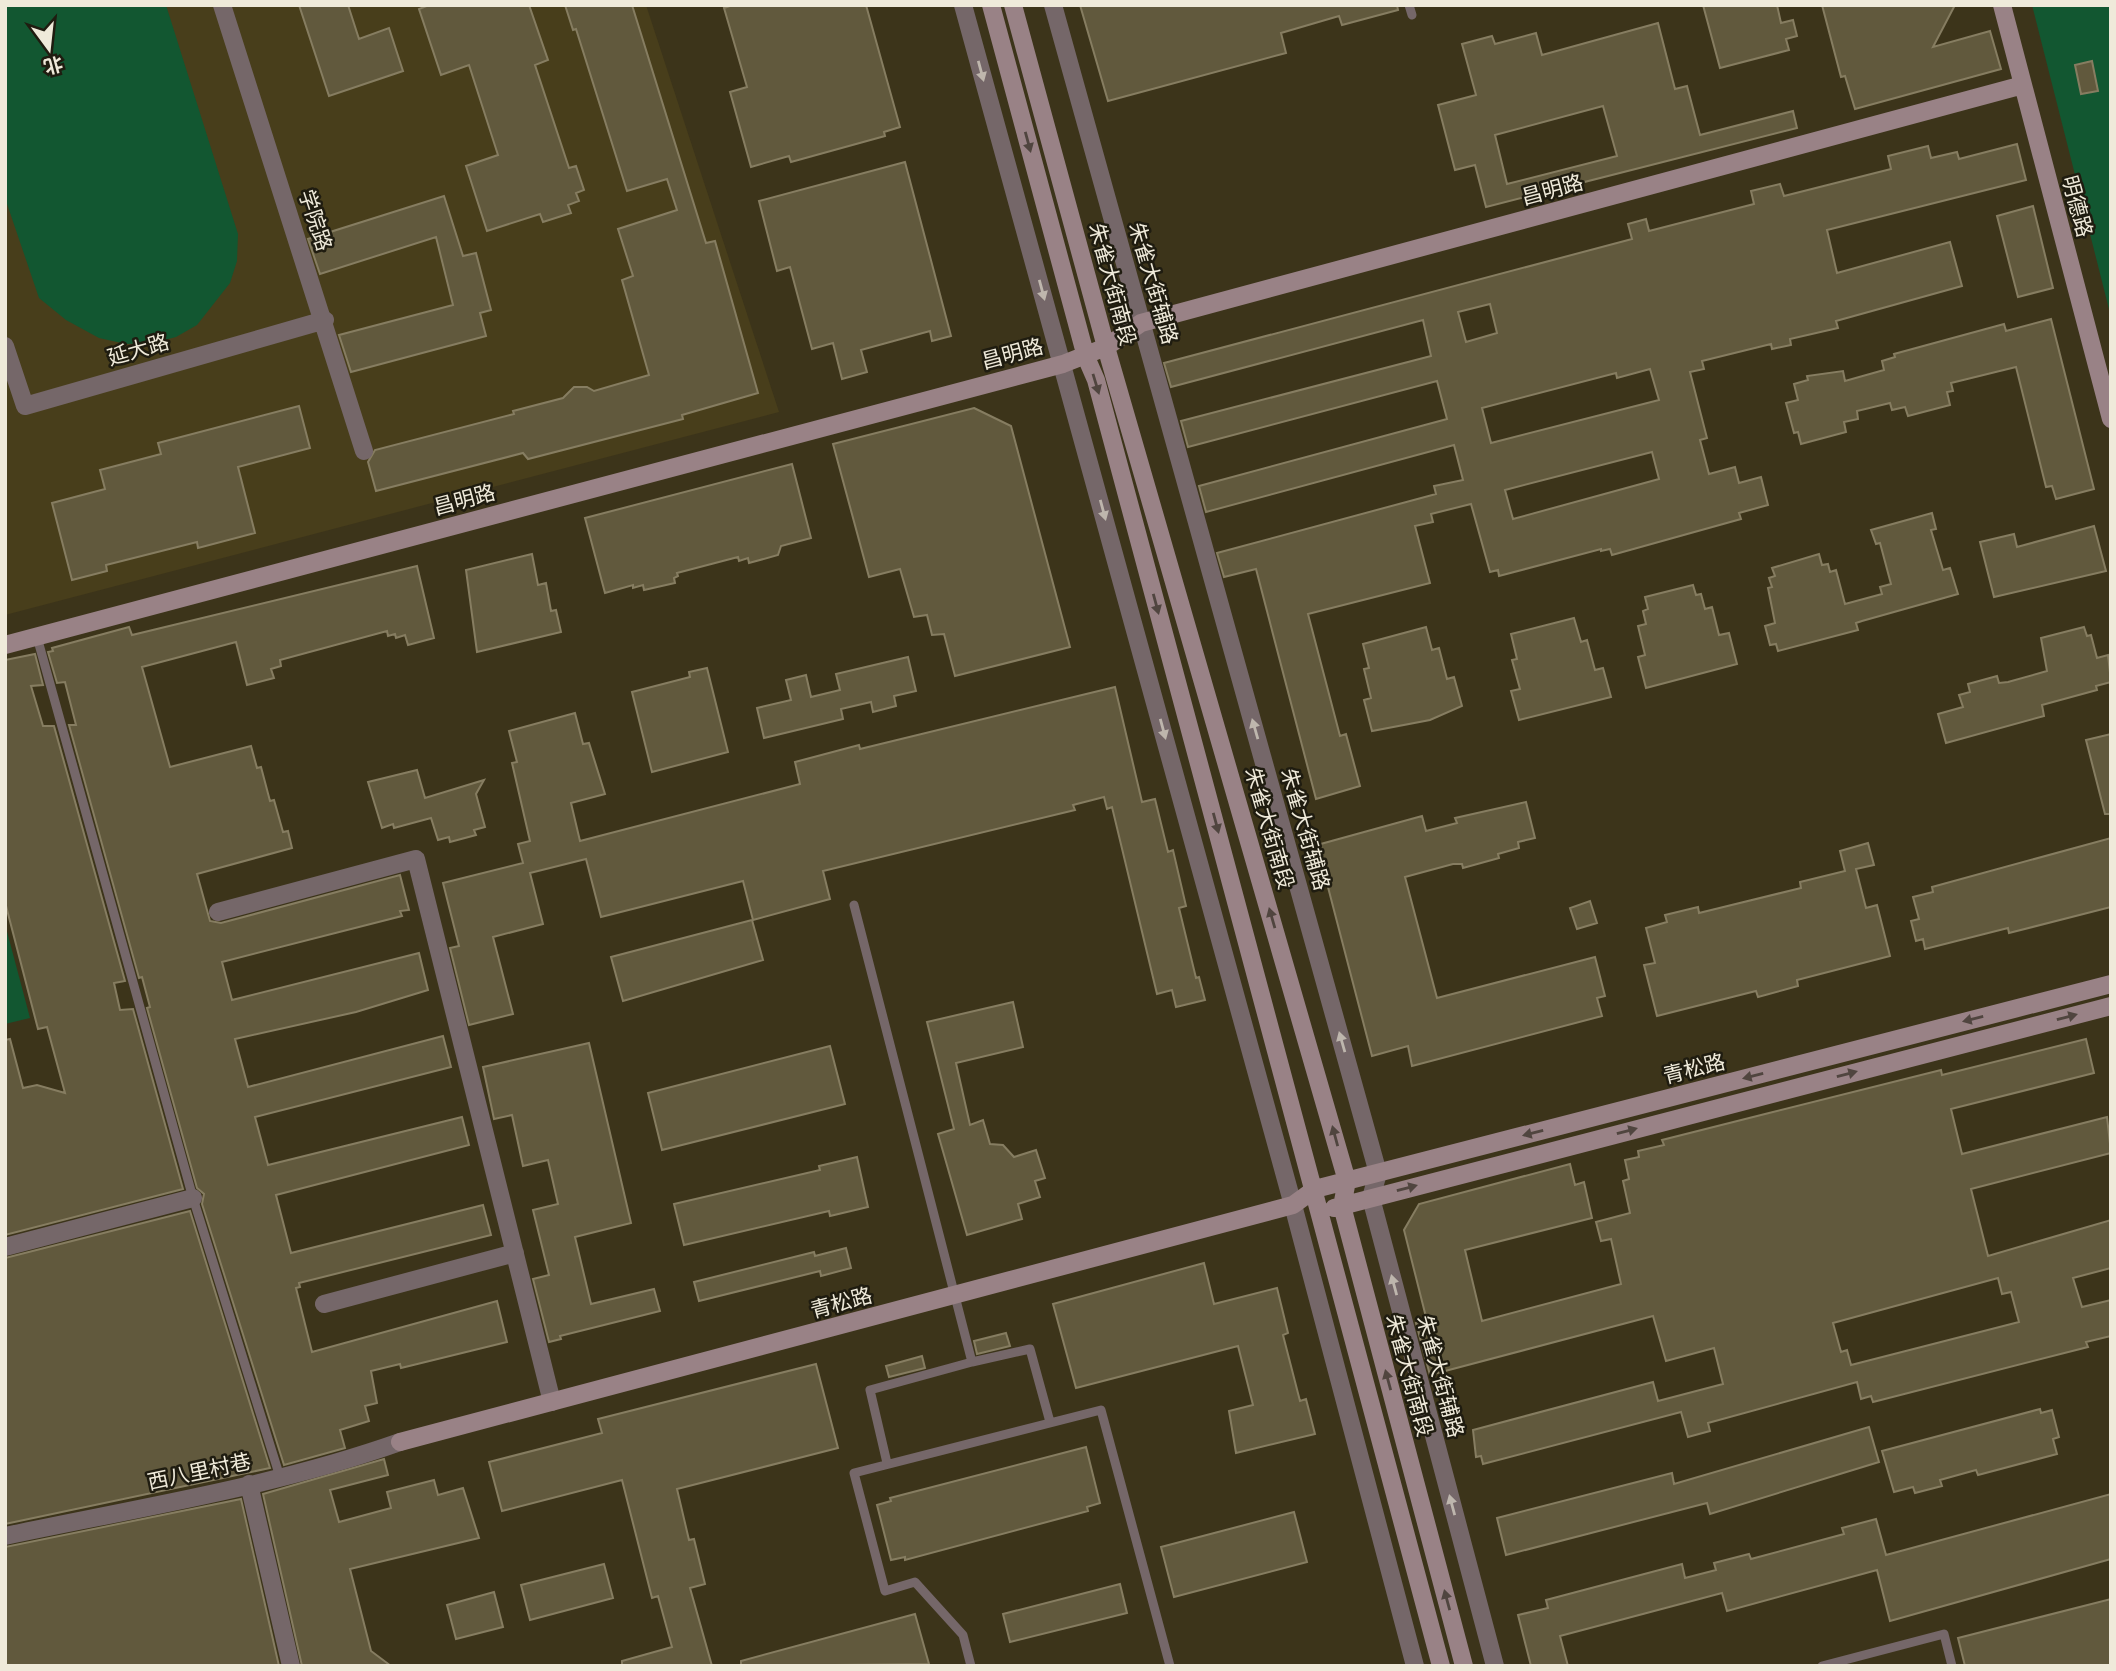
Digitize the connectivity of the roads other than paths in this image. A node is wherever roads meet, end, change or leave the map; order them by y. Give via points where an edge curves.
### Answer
1 (222, 5) edge
2 (963, 5) edge
3 (991, 5) edge
4 (1013, 5) edge
5 (1053, 5) edge
6 (1409, 5) edge
7 (2002, 5) edge
8 (1412, 15) dead end
9 (2023, 85) junction
10 (325, 320) junction
11 (1141, 323) junction
12 (5, 346) edge
13 (1106, 347) junction
14 (1086, 357) junction
15 (1063, 364) junction
16 (2111, 419) edge
17 (364, 451) dead end
18 (37, 637) junction
19 (5, 645) edge
20 (855, 905) dead end
21 (218, 912) dead end
22 (2111, 984) edge
23 (2111, 1006) edge
24 (1378, 1173) junction
25 (1348, 1181) junction
26 (1315, 1189) junction
27 (192, 1198) junction
28 (1371, 1198) junction
29 (1293, 1205) junction
30 (1342, 1206) junction
31 (1321, 1211) junction
32 (5, 1247) edge
33 (515, 1254) junction
34 (954, 1295) junction
35 (324, 1304) dead end
36 (972, 1362) junction
37 (552, 1402) junction
38 (1050, 1422) junction
39 (400, 1443) joint
40 (887, 1463) junction
41 (280, 1476) junction
42 (250, 1484) junction
43 (5, 1536) edge
44 (291, 1666) edge
45 (971, 1666) edge
46 (1170, 1666) edge
47 (1415, 1666) edge
48 (1441, 1666) edge
49 (1464, 1666) edge
50 (1495, 1666) edge
51 (1822, 1666) edge
52 (1952, 1666) edge

1 - 10 street, 学院路
2 -> 15 street
3 -> 14 main road, 朱雀大街南段
4 - 13 main road, 朱雀大街南段
5 - 11 street, 朱雀大街辅路
6 - 8 lane
7 - 9 main road, 明德路
9 - 11 main road, 昌明路
9 - 16 main road, 明德路
10 - 12 street, 延大路 via 25,406
10 - 17 street, 学院路
11 - 13 main road, 昌明路
24 -> 11 street, 朱雀大街辅路
13 - 14 main road, 昌明路
25 -> 13 main road, 朱雀大街南段
14 - 15 main road, 昌明路
14 -> 26 main road, 朱雀大街南段 via 1096,380
15 - 18 main road, 昌明路
15 -> 29 street
18 - 19 main road, 昌明路
18 - 27 lane
20 - 34 lane
21 - 33 street via 416,859
22 -> 24 main road, 青松路
28 -> 23 main road, 青松路
24 - 25 main road, 青松路
24 - 28 street
25 - 26 main road, 青松路
25 - 30 main road, 朱雀大街南段
26 - 29 main road, 青松路
26 - 31 main road, 朱雀大街南段
27 - 32 street
27 - 41 lane
28 - 30 main road, 青松路
50 -> 28 street, 朱雀大街辅路
29 - 31 main road, 青松路
29 - 34 main road, 青松路
29 - 47 street
30 - 31 main road, 青松路
49 -> 30 main road, 朱雀大街南段
31 - 48 main road, 朱雀大街南段
33 - 35 street
33 - 37 street
34 - 36 lane
34 - 37 main road, 青松路
36 - 38 lane via 1030,1349
36 - 40 lane via 870,1390
37 - 39 main road, 青松路
38 - 40 lane
38 - 46 lane via 1101,1409
39 - 41 street, 西八里村巷
40 - 45 lane via 854,1473 885,1591 915,1582 963,1635
41 - 42 street, 西八里村巷
42 - 43 street, 西八里村巷
42 - 44 street
51 - 52 lane via 1944,1634

